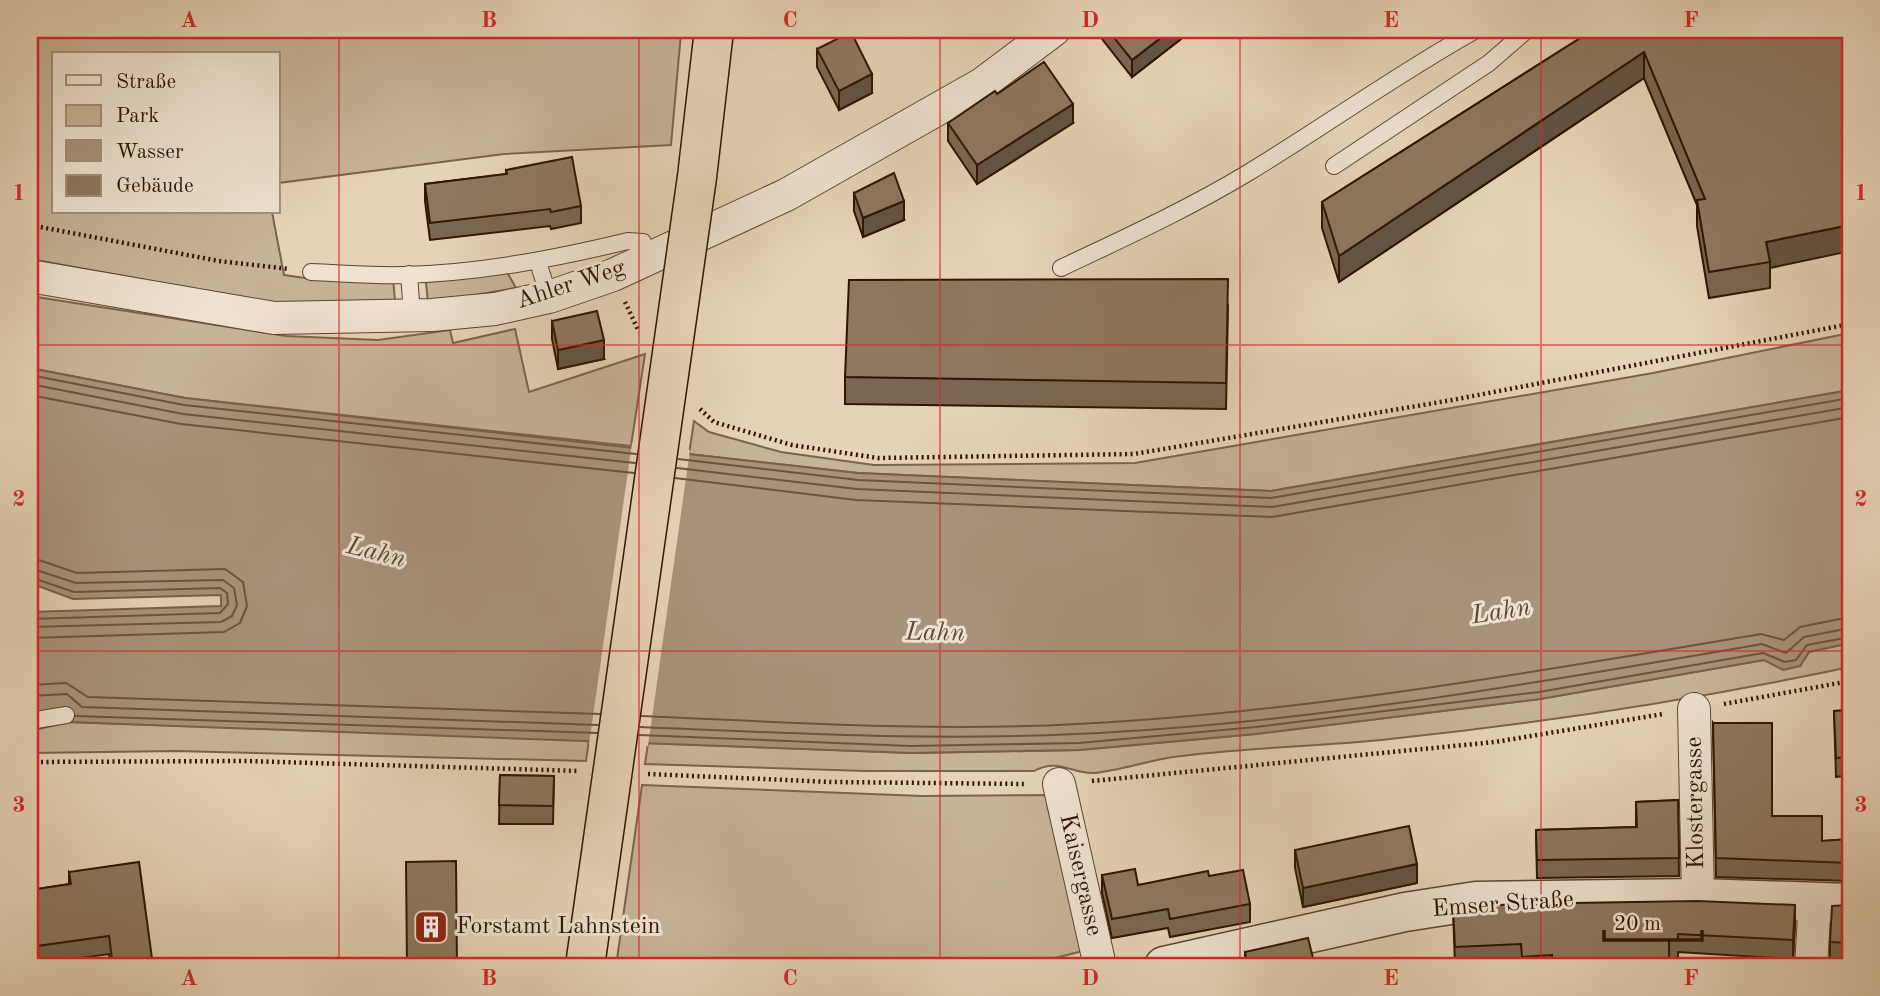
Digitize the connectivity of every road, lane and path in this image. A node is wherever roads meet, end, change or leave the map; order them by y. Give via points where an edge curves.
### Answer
1 (714, 30) edge
2 (1054, 30) edge
3 (1476, 30) edge
4 (1527, 30) edge
5 (1334, 166) dead end
6 (30, 225) edge
7 (649, 258) junction
8 (538, 262) junction
9 (1060, 268) dead end
10 (311, 272) joint
11 (409, 275) junction
12 (30, 276) edge
13 (549, 297) junction
14 (412, 315) junction
15 (1850, 324) edge
16 (714, 422) dead end
17 (1850, 681) edge
18 (1694, 709) junction
19 (66, 715) dead end
20 (30, 721) edge
21 (30, 762) edge
22 (588, 771) dead end
23 (642, 774) dead end
24 (1059, 784) junction
25 (1698, 898) junction
26 (1833, 902) edge
27 (1203, 961) edge
28 (585, 966) edge
29 (1100, 966) edge
30 (1164, 966) edge
31 (1811, 966) edge

1 - 28 main road, bridge via 698,177
2 - 7 street, Ahler Weg via 982,84 809,182
3 - 9 lane via 1172,216
4 - 5 lane via 1489,63
6 - 10 path via 219,261
7 - 8 lane via 643,242 628,242
7 - 13 street, Ahler Weg
8 - 11 lane
8 - 13 lane
10 - 11 lane
11 - 14 lane
12 - 14 street, Ahler Weg via 274,318
13 - 14 street, Ahler Weg via 495,309
15 - 16 path via 1452,400 1134,454 878,458 792,445
17 - 18 path
18 - 24 path via 1494,742
18 - 25 street, Klostergasse
19 - 20 lane
21 - 22 path via 247,761
23 - 24 path
24 - 29 street, Kaisergasse
25 - 26 street, Emser Straße
25 - 27 street, Emser Straße via 1476,901 1405,912
26 - 31 street
27 - 30 street, Emser Straße

